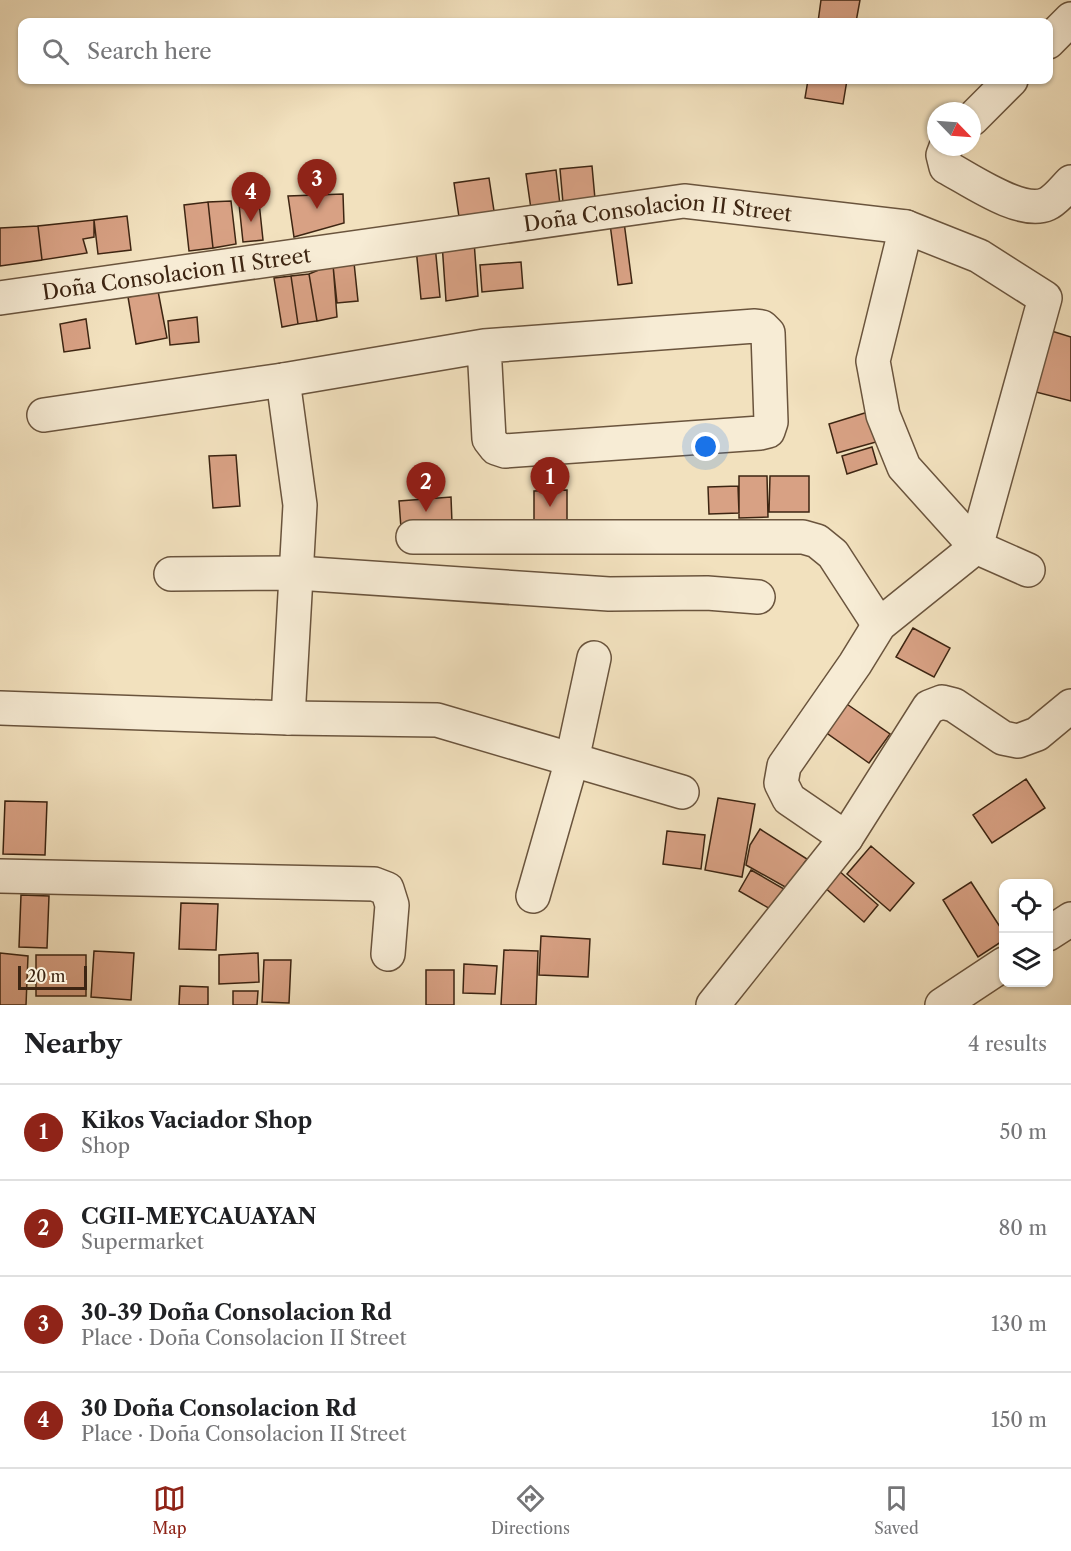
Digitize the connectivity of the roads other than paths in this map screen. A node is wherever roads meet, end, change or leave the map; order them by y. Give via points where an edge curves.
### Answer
1 (1071, 19) edge
2 (1053, 37) edge
3 (1007, 84) edge
4 (981, 110) edge
5 (943, 156) edge
6 (1071, 182) edge
7 (906, 227) junction
8 (0, 298) edge
9 (1058, 305) edge
10 (484, 346) junction
11 (283, 380) junction
12 (44, 415) dead end
13 (413, 537) dead end
14 (976, 547) junction
15 (1028, 570) dead end
16 (297, 573) junction
17 (171, 574) dead end
18 (758, 597) dead end
19 (879, 625) junction
20 (594, 658) dead end
21 (1071, 706) edge
22 (0, 708) edge
23 (288, 718) junction
24 (572, 760) junction
25 (682, 792) dead end
26 (846, 838) junction
27 (0, 876) edge
28 (533, 896) dead end
29 (1071, 919) edge
30 (1050, 933) edge
31 (388, 954) dead end
32 (999, 967) edge
33 (713, 1005) edge
34 (942, 1005) edge

1 - 2 street
3 - 4 street
5 - 6 street via 946,167 1017,204 1049,204
7 - 8 street, Doña Consolacion II Street via 684,201
7 - 9 street, Doña Consolacion II Street via 979,256
7 - 14 street via 873,361 883,415 904,467
9 - 14 street, Doña Consolacion II Street
10 - 10 street via 762,327 768,333 771,422 768,431 760,433 505,451 489,439
10 - 11 street
11 - 12 street
11 - 16 street via 300,505
13 - 19 street via 803,537 817,541 833,554
14 - 15 street
14 - 19 street
16 - 17 street
16 - 18 street via 609,594
16 - 23 street
19 - 26 street via 784,766 781,783 789,799
20 - 24 street
21 - 26 street via 1037,734 1018,741 1003,738 954,705 942,702 929,707
22 - 23 street
23 - 24 street via 437,720
24 - 25 street
24 - 28 street
26 - 33 street
27 - 31 street via 374,884 387,889 392,905
29 - 30 street
32 - 34 street

